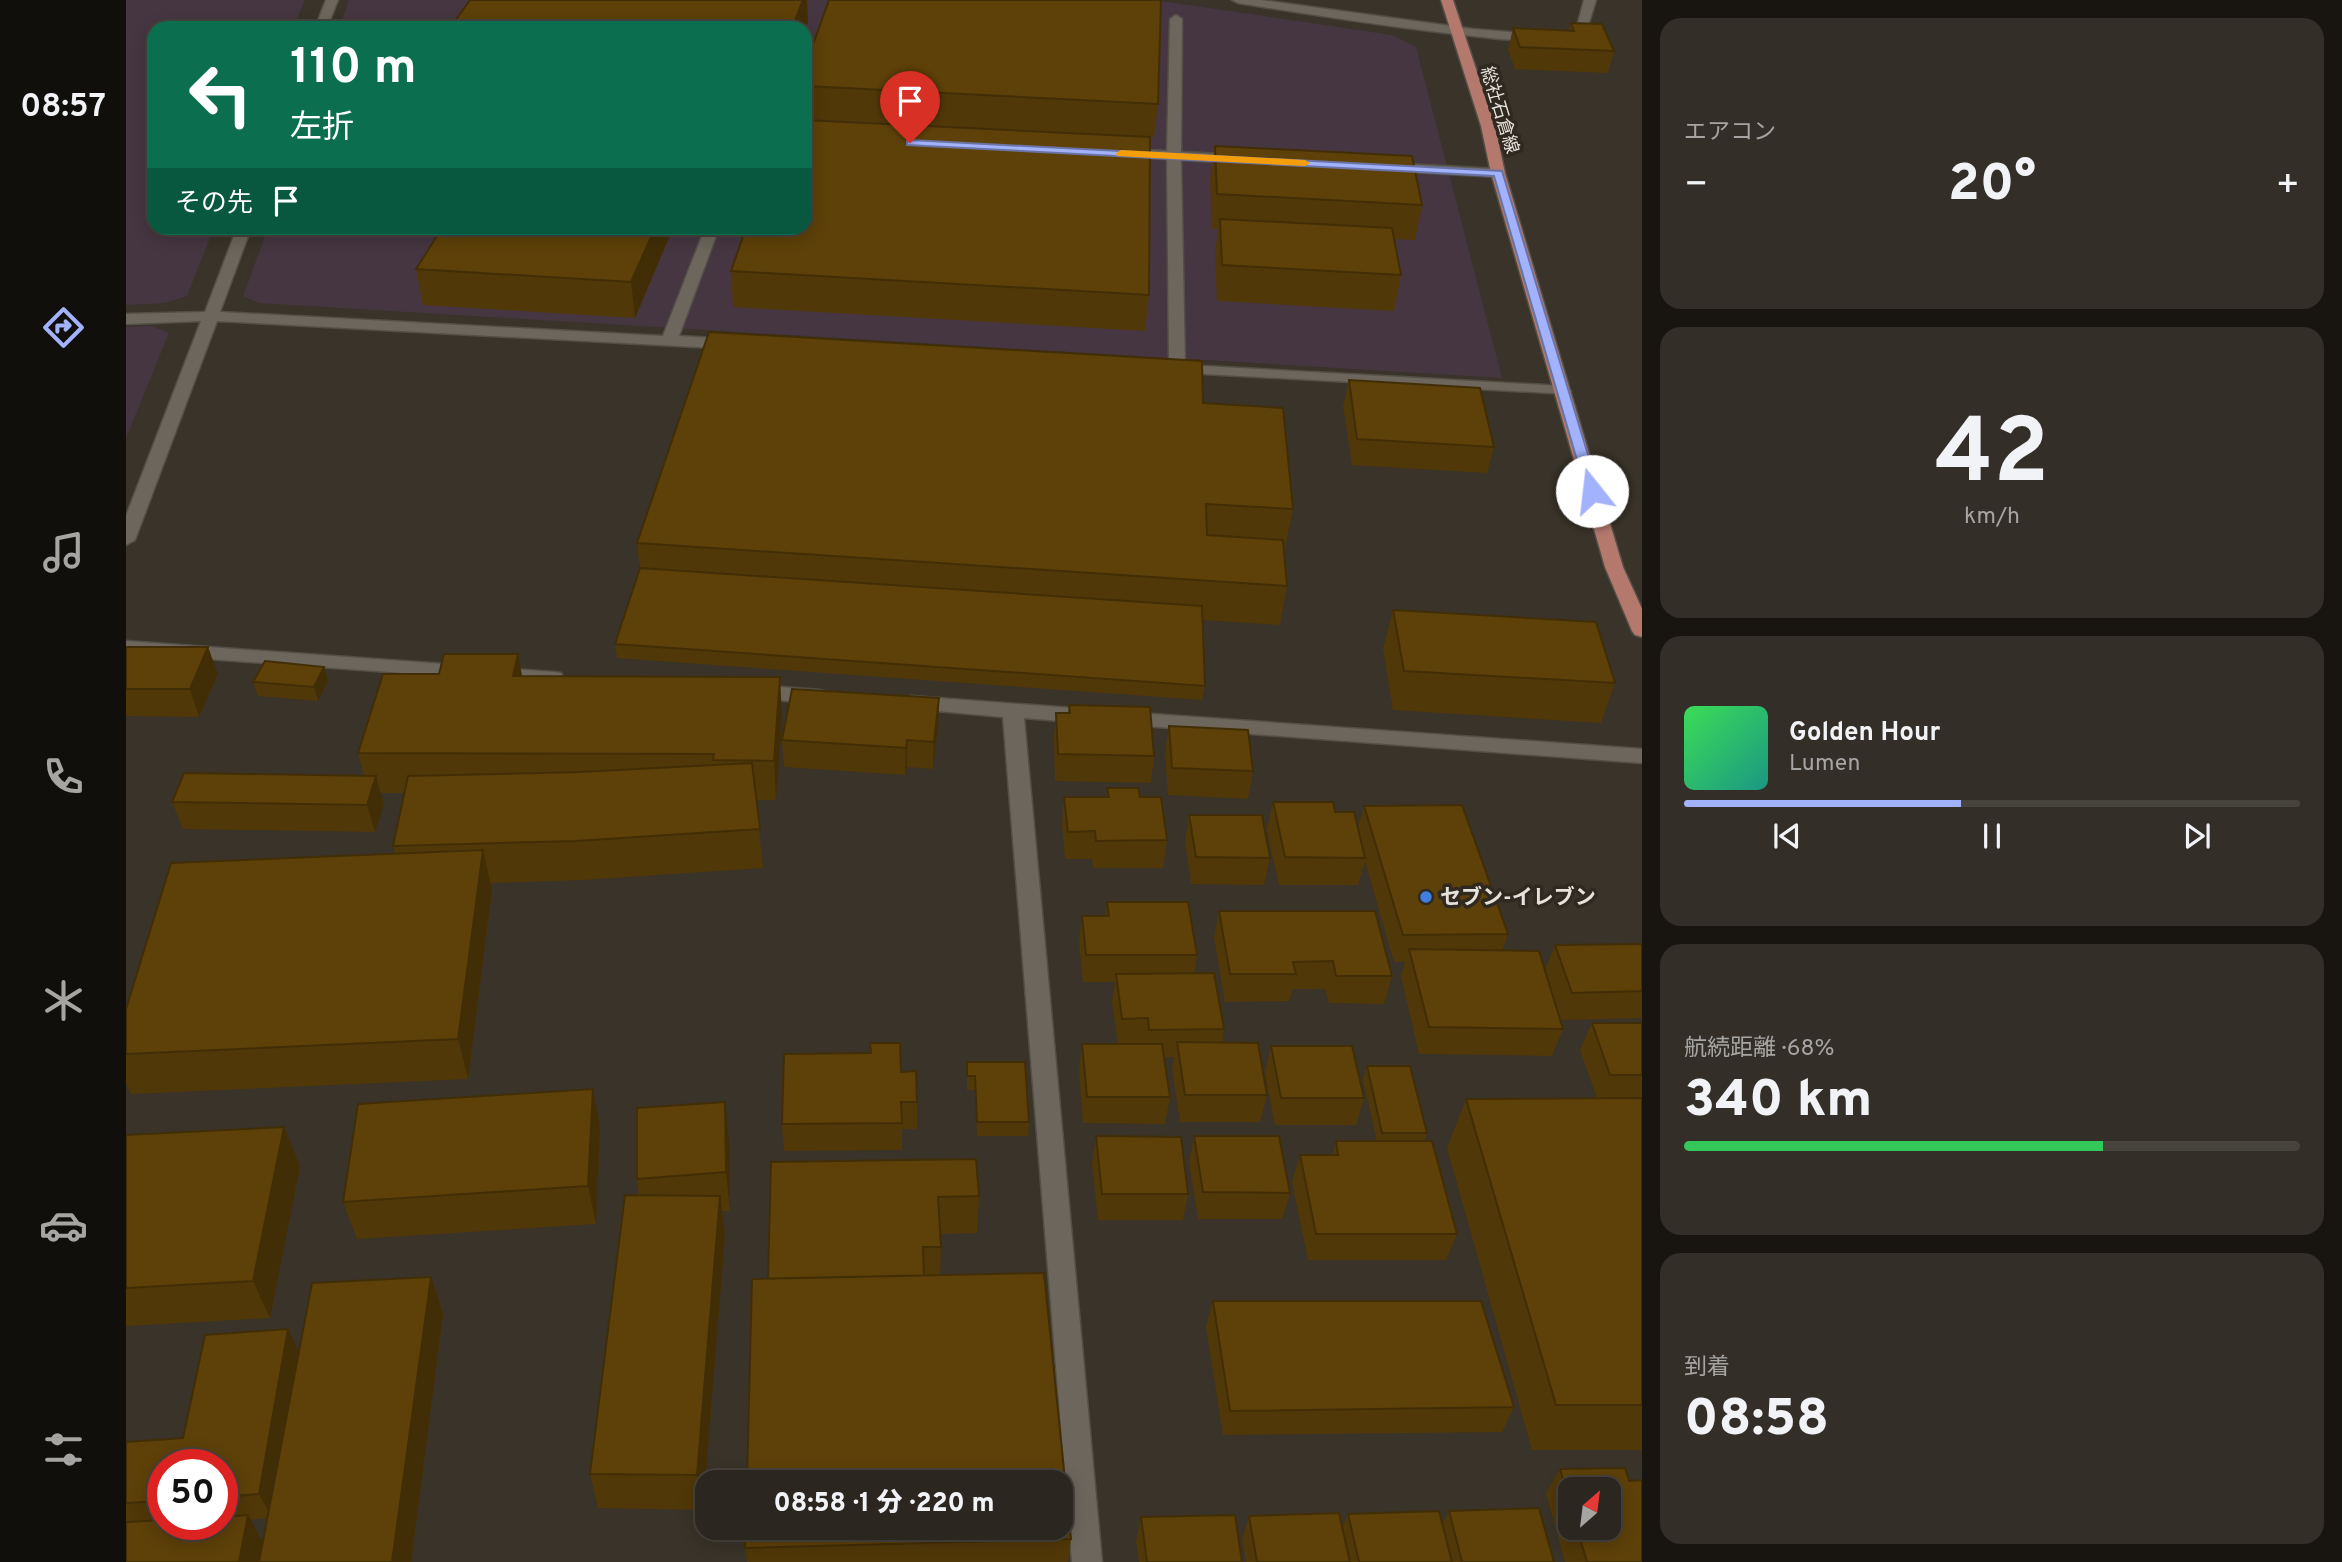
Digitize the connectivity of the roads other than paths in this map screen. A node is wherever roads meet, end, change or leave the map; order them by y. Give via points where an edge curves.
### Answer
1 (332, 0) edge
2 (1238, 0) edge
3 (1447, 0) edge
4 (1590, 0) edge
5 (1176, 19) dead end
6 (324, 21) edge
7 (1455, 30) junction
8 (1105, 153) edge
9 (1174, 156) junction
10 (1255, 160) edge
11 (1377, 167) edge
12 (1499, 173) junction
13 (241, 235) edge
14 (709, 235) edge
15 (209, 316) junction
16 (126, 319) edge
17 (669, 341) junction
18 (751, 345) edge
19 (1563, 391) junction
20 (126, 540) edge
21 (1642, 631) edge
22 (126, 647) edge
23 (570, 679) edge
24 (736, 691) edge
25 (833, 698) edge
26 (888, 702) edge
27 (1013, 711) junction
28 (1642, 756) edge
29 (1087, 1562) edge

1 - 6 street
2 - 7 street
3 - 7 main road, 総社石倉線
4 - 7 street via 1581,33 1571,37
5 - 9 street
7 - 12 main road, 総社石倉線
8 - 9 street
9 - 10 street
9 - 19 street via 1170,369
11 - 12 street
12 - 19 main road, 総社石倉線
13 - 15 street
14 - 17 street
15 - 16 street
15 - 17 street
15 - 20 street
17 - 18 street
19 - 21 main road, 総社石倉線 via 1614,567
22 - 23 street
24 - 25 street
26 - 27 street
27 - 28 street
27 - 29 street

